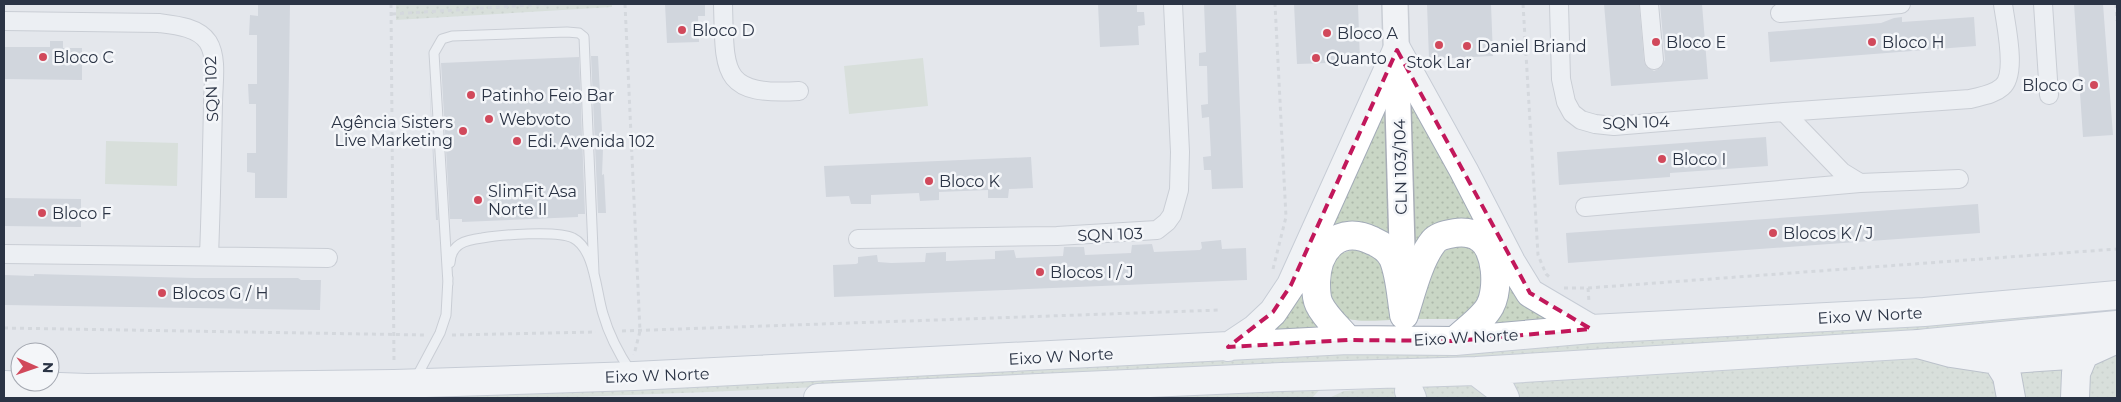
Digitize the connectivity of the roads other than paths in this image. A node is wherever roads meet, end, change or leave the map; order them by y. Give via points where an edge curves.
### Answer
1 (723, 4) edge
2 (1173, 4) edge
3 (1395, 4) edge
4 (1559, 4) edge
5 (1649, 4) edge
6 (1901, 4) edge
7 (2003, 4) edge
8 (2042, 4) edge
9 (1780, 13) dead end
10 (4, 20) edge
11 (1397, 50) junction
12 (1654, 60) dead end
13 (800, 91) dead end
14 (2049, 95) dead end
15 (1784, 112) junction
16 (1959, 179) dead end
17 (1860, 182) junction
18 (1585, 207) dead end
19 (858, 239) dead end
20 (4, 254) edge
21 (209, 256) junction
22 (328, 258) dead end
23 (594, 273) junction
24 (448, 284) junction
25 (2117, 295) edge
26 (1404, 323) junction
27 (2117, 325) edge
28 (1591, 329) junction
29 (2117, 339) edge
30 (1348, 340) junction
31 (1455, 340) junction
32 (1918, 344) junction
33 (1228, 347) junction
34 (2084, 354) junction
35 (1997, 360) junction
36 (1476, 371) junction
37 (632, 374) junction
38 (1342, 376) junction
39 (403, 384) junction
40 (4, 385) edge
41 (976, 395) edge
42 (867, 397) edge
43 (818, 398) edge
44 (1318, 398) edge
45 (1505, 398) edge
46 (2011, 398) edge
47 (2075, 398) edge

1 - 13 street via 726,64 732,77 744,86 770,93
2 - 19 street, SQN 103 via 1179,190 1172,215 1157,230 1057,236
3 - 11 street, CLN 103/104
4 - 15 street, SQN 104 via 1561,79 1566,102 1581,120 1614,126
5 - 12 street
6 - 9 street
7 - 15 street, SQN 104 via 2009,72 2004,86 1993,93 1970,100
8 - 14 street
10 - 21 street, SQN 102 via 159,23 197,32 208,42 213,58
11 - 26 street, CLN 103/104
11 - 28 main road via 1530,293
11 - 33 main road via 1291,285 1274,312 1256,329
15 - 17 street via 1842,172
16 - 17 street
17 - 18 street
20 - 21 street
21 - 22 street
23 - 24 lane via 588,254 572,237 555,234 495,236 466,240 455,246 450,254
23 - 24 lane via 584,37 567,32 452,36 442,39 434,53
23 - 37 lane via 602,313
24 - 39 lane via 446,315 440,333
25 - 28 main road, Eixo W Norte via 1924,312
26 - 30 main road via 1392,256 1365,237 1349,236 1334,240 1322,255 1316,273 1316,290 1319,304
26 - 31 main road via 1422,262 1435,240 1450,234 1469,234 1482,239 1490,252 1495,265 1495,290 1490,306
27 - 32 main road, Eixo W Norte
28 - 31 main road, Eixo W Norte
29 - 34 main road
30 - 31 main road, Eixo W Norte
30 - 33 main road, Eixo W Norte
32 - 35 main road
32 - 36 main road, Eixo W Norte
33 - 37 main road, Eixo W Norte
34 - 35 main road
34 - 47 main road via 2076,373
35 - 46 main road via 2007,376
36 - 38 main road, Eixo W Norte
36 - 45 main road via 1501,390
37 - 39 main road, Eixo W Norte
38 - 41 main road, Eixo W Norte
38 - 44 main road
39 - 40 main road, Eixo W Norte via 87,388
41 - 42 main road, Eixo W Norte
42 - 43 main road, Eixo W Norte

